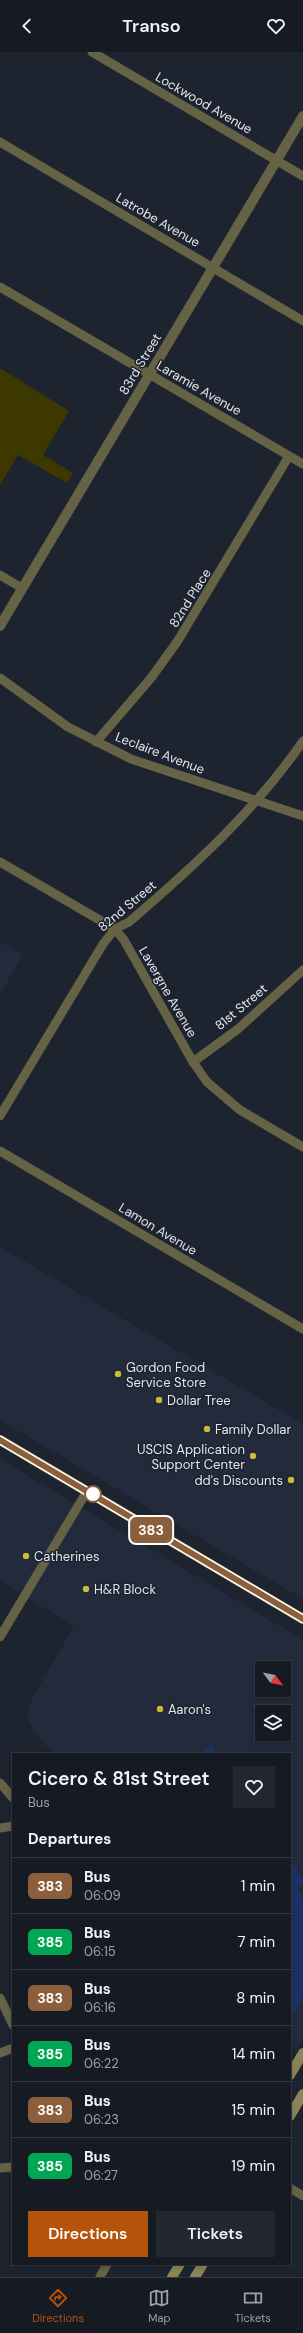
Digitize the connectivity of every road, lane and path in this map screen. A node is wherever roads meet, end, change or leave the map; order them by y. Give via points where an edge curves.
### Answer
1 (92, 52) edge
2 (303, 116) edge
3 (0, 142) edge
4 (276, 160) junction
5 (303, 176) edge
6 (213, 267) junction
7 (0, 287) edge
8 (303, 321) edge
9 (149, 374) junction
10 (290, 456) junction
11 (303, 464) edge
12 (0, 575) edge
13 (22, 588) junction
14 (0, 626) edge
15 (0, 678) edge
16 (303, 741) edge
17 (96, 742) junction
18 (258, 800) junction
19 (303, 816) edge
20 (0, 862) edge
21 (115, 929) junction
22 (302, 973) edge
23 (193, 1062) junction
24 (0, 1116) edge
25 (303, 1147) edge
26 (0, 1151) edge
27 (303, 1329) edge
28 (0, 1440) edge
29 (87, 1491) junction
30 (303, 1619) edge
31 (0, 1637) edge
32 (0, 1783) edge
33 (12, 1797) edge
34 (12, 1826) edge
35 (0, 1828) edge
36 (0, 1998) edge
37 (12, 2024) edge
38 (12, 2048) edge
39 (0, 2053) edge
40 (303, 2053) edge
41 (291, 2073) edge
42 (303, 2094) edge
43 (291, 2112) edge
44 (12, 2167) edge
45 (0, 2168) edge
46 (291, 2189) edge
47 (303, 2196) edge
48 (106, 2265) edge
49 (179, 2265) edge
50 (203, 2265) edge
51 (199, 2276) edge
52 (100, 2277) edge
53 (172, 2277) edge

1 - 4 street, Lockwood Avenue
2 - 4 street, 83rd Street
3 - 6 street, Latrobe Avenue
4 - 5 street, Lockwood Avenue
4 - 6 street, 83rd Street
6 - 8 street, Latrobe Avenue
6 - 9 street, 83rd Street
7 - 9 street, Laramie Avenue
9 - 10 street, Laramie Avenue
9 - 13 street, 83rd Street
10 - 11 street, Laramie Avenue
10 - 17 street, 82nd Place via 177,642 151,678
12 - 13 street
13 - 14 street, 83rd Street
15 - 17 street, Leclaire Avenue via 68,727
16 - 18 street, 82nd Street
17 - 18 street, Leclaire Avenue via 131,759
18 - 19 street, Leclaire Avenue
18 - 21 street, 82nd Street via 176,882 128,922
20 - 21 street, Lavergne Avenue
21 - 23 street, Lavergne Avenue via 124,940
21 - 24 street, 82nd Street via 103,944
22 - 23 street, 81st Street via 238,1029
23 - 25 street, Lavergne Avenue via 207,1082 229,1102
26 - 27 street, Lamon Avenue
28 - 29 main road
29 - 30 main road
29 - 31 street
32 - 33 street
34 - 35 street
36 - 37 street
38 - 39 street
40 - 41 main road
42 - 43 main road
44 - 45 street
46 - 47 street
48 - 52 street
49 - 53 main road
50 - 51 main road

